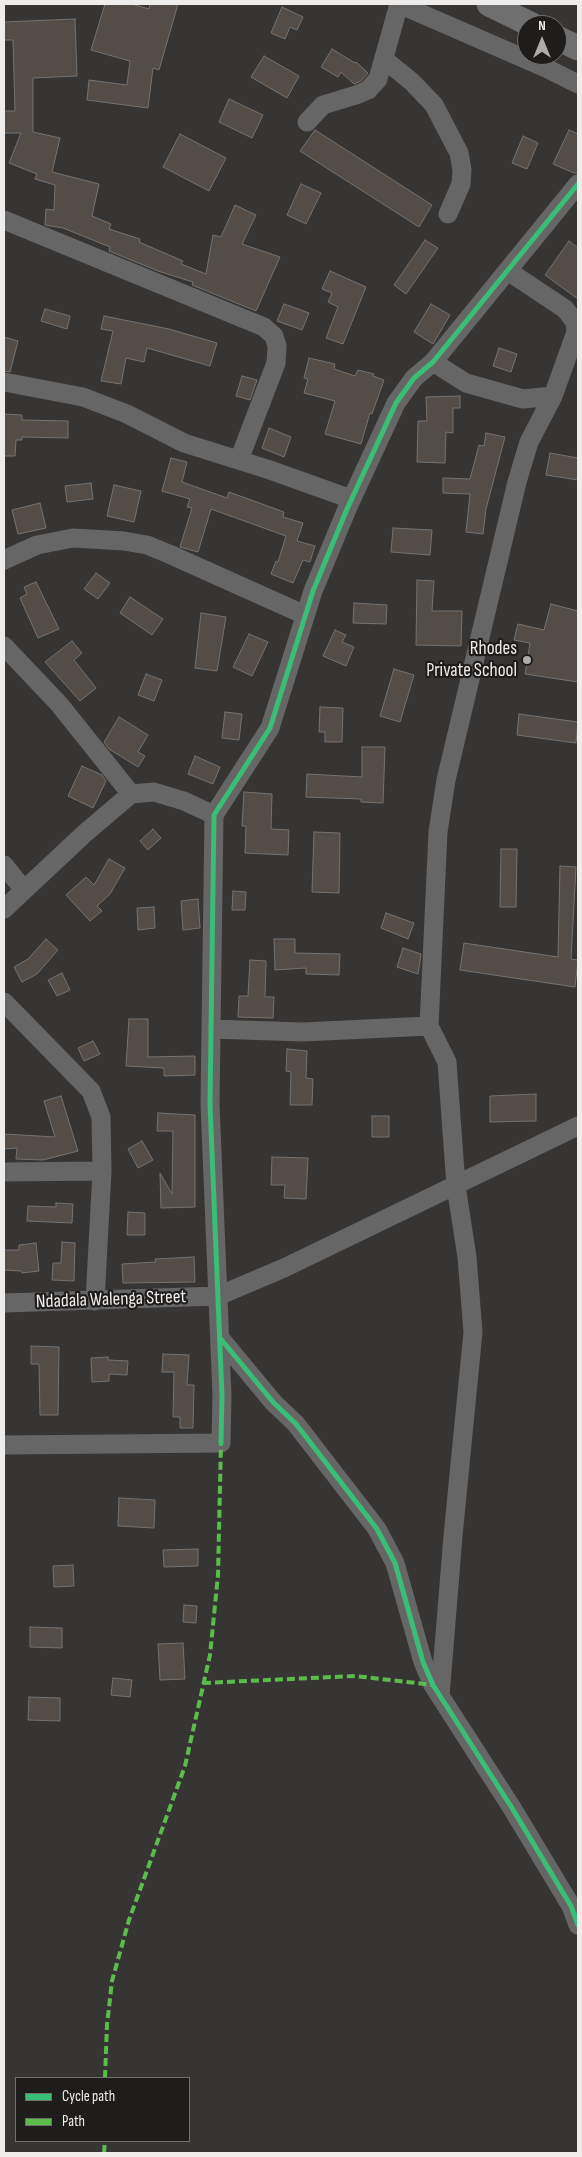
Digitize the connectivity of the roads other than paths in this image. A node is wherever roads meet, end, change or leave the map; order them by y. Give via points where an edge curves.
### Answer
1 (489, 4) edge
2 (517, 18) edge
3 (385, 60) junction
4 (578, 84) edge
5 (307, 122) dead end
6 (578, 184) edge
7 (448, 214) dead end
8 (4, 220) edge
9 (508, 271) junction
10 (432, 362) junction
11 (4, 382) edge
12 (553, 396) junction
13 (239, 460) junction
14 (351, 499) junction
15 (4, 560) edge
16 (305, 615) junction
17 (4, 646) edge
18 (131, 794) junction
19 (214, 815) junction
20 (4, 864) edge
21 (24, 890) junction
22 (4, 909) edge
23 (4, 1002) edge
24 (429, 1026) junction
25 (211, 1029) junction
26 (578, 1126) edge
27 (102, 1171) junction
28 (4, 1172) edge
29 (456, 1186) junction
30 (218, 1296) junction
31 (95, 1301) junction
32 (4, 1302) edge
33 (220, 1338) junction
34 (4, 1445) edge
35 (440, 1696) junction
36 (578, 1925) edge

1 - 2 main road
3 - 4 street via 399,4
3 - 5 street via 378,79 368,90 323,105
3 - 7 street via 434,105 459,153 461,184
6 - 9 street
8 - 13 street via 264,328 274,336 278,346 276,362
9 - 10 street
9 - 12 street via 565,308 575,322 574,340
10 - 12 street via 466,384 523,399
10 - 14 street via 414,378 396,403
11 - 13 street via 83,397 184,443
12 - 24 street via 529,442 517,482 446,780 438,832
13 - 14 street
14 - 16 street
15 - 16 street via 37,546 73,538 124,541 169,554
16 - 19 street via 270,728
17 - 18 street via 59,704
18 - 19 street via 154,792
18 - 21 street
19 - 25 street
20 - 21 street
21 - 22 street
23 - 27 street via 91,1091 101,1117
24 - 25 street via 303,1032
24 - 29 street via 447,1062
25 - 30 street via 210,1104
26 - 29 street
27 - 28 street
27 - 31 street
29 - 30 street
29 - 35 street via 468,1265 473,1332
30 - 31 street, Ndadala Walenga Street
30 - 33 street
31 - 32 street, Ndadala Walenga Street
33 - 34 street via 221,1444
33 - 35 street via 273,1402 296,1424 378,1529 395,1563 423,1662
35 - 36 street via 542,1857 571,1906

